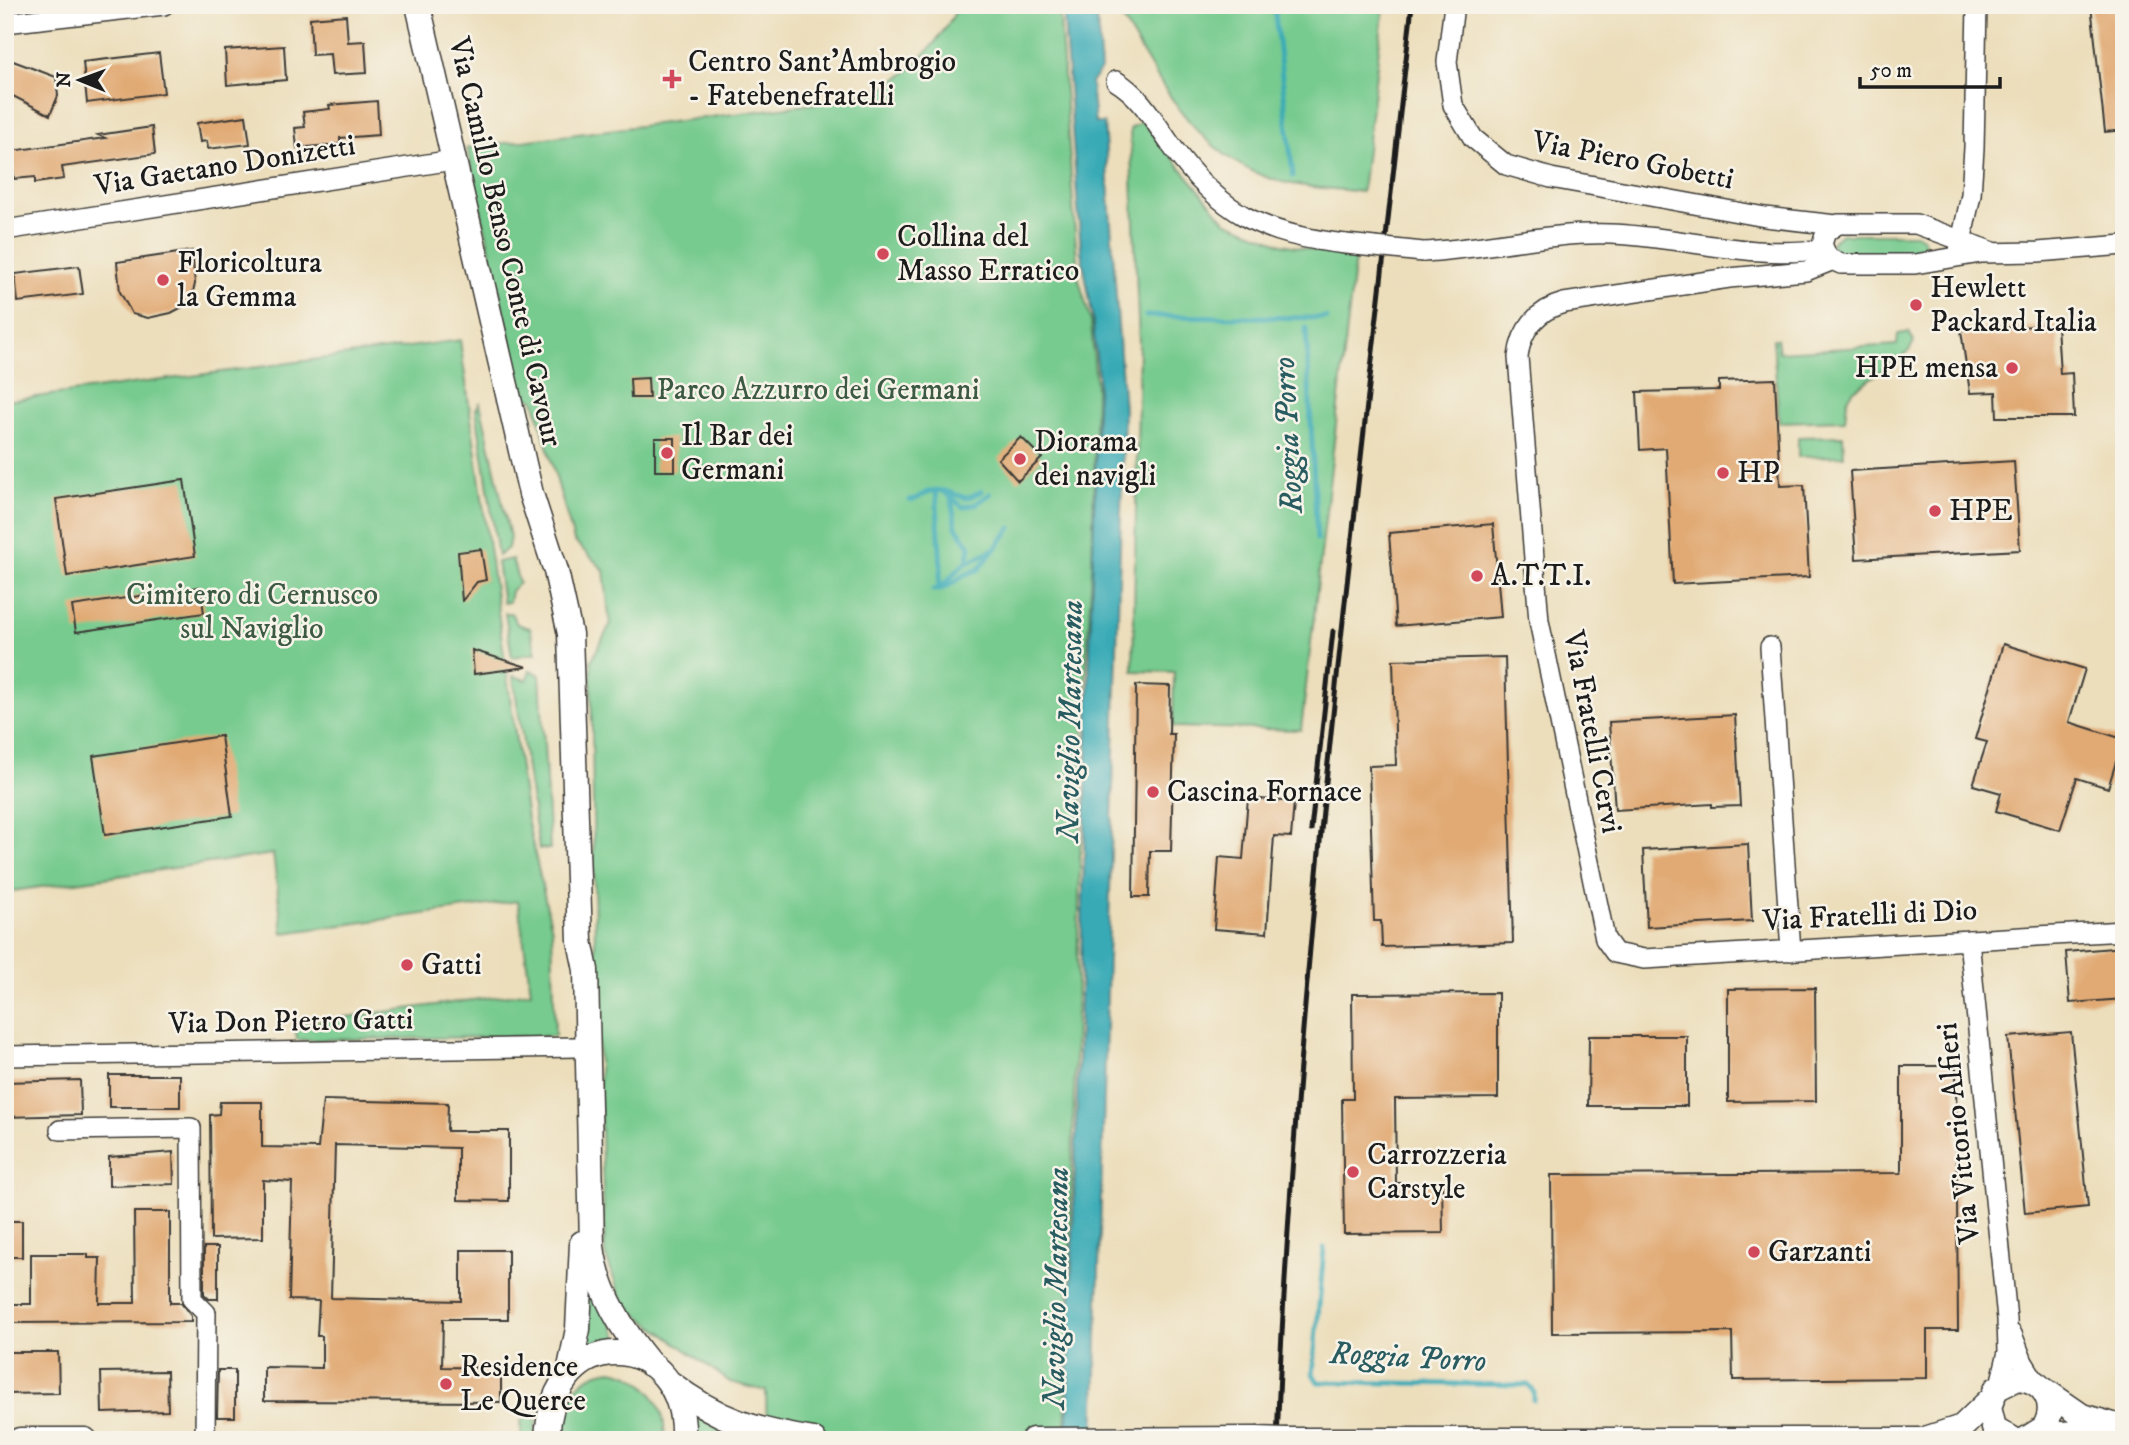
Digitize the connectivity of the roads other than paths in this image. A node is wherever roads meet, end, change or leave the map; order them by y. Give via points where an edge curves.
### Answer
1 (164, 5) edge
2 (418, 5) edge
3 (1454, 5) edge
4 (1977, 5) edge
5 (5, 23) edge
6 (1116, 81) dead end
7 (453, 160) junction
8 (1765, 217) junction
9 (1836, 225) junction
10 (1924, 226) junction
11 (5, 230) edge
12 (2124, 245) edge
13 (1960, 248) junction
14 (1825, 250) junction
15 (1922, 263) junction
16 (1770, 647) dead end
17 (2124, 931) edge
18 (1969, 940) junction
19 (580, 941) junction
20 (1791, 951) junction
21 (1619, 955) joint
22 (578, 1047) junction
23 (5, 1056) edge
24 (60, 1130) dead end
25 (2007, 1319) junction
26 (658, 1372) junction
27 (569, 1373) junction
28 (2040, 1386) junction
29 (1995, 1393) junction
30 (2124, 1428) edge
31 (2124, 1437) edge
32 (2020, 1438) edge
33 (1256, 1439) edge
34 (1925, 1439) edge
35 (20, 1440) edge
36 (27, 1440) edge
37 (85, 1440) edge
38 (205, 1440) edge
39 (547, 1440) edge
40 (683, 1440) edge
41 (814, 1440) edge
42 (1033, 1440) edge
43 (1136, 1440) edge
44 (1287, 1440) edge
45 (1933, 1440) edge
46 (1944, 1440) edge

1 - 5 street
2 - 7 street, Via Camillo Benso Conte di Cavour
3 - 8 street, Via Piero Gobetti via 1448,84 1465,128 1492,157 1525,173
4 - 13 street via 1973,159
6 - 14 street, bridge via 1133,91 1175,152 1224,203 1276,232 1423,252 1582,234 1623,234 1787,253
7 - 11 street, Via Gaetano Donizetti
7 - 19 street, Via Camillo Benso Conte di Cavour via 531,494 570,634
8 - 9 street, Via Piero Gobetti
8 - 14 street, Via Piero Gobetti
9 - 10 street, Via Piero Gobetti
9 - 14 street via 1827,231
10 - 13 street
10 - 15 street via 1933,235 1934,248
12 - 13 street via 2038,252
13 - 15 street
14 - 15 street via 1840,264
14 - 21 street, Via Fratelli Cervi via 1806,271 1563,303 1544,311 1521,341 1518,357 1539,621 1602,934
16 - 20 street
17 - 18 street, Via Fratelli di Dio
18 - 20 street, Via Fratelli di Dio
18 - 25 street, Via Vittorio Alfieri
19 - 22 street, Via Camillo Benso Conte di Cavour
19 - 26 street, Via Camillo Benso Conte di Cavour via 586,970 593,1255 614,1311
20 - 21 street, Via Fratelli di Dio via 1644,959
22 - 23 street, Via Don Pietro Gatti
22 - 27 street, Via Camillo Benso Conte di Cavour via 583,1227 578,1329
24 - 38 street via 191,1128 192,1299 206,1313
25 - 28 street, Via Vittorio Alfieri via 2023,1362
25 - 29 street, Via Vittorio Alfieri via 2008,1352
26 - 27 street via 636,1355 607,1353 584,1361
26 - 40 street via 682,1414
26 - 41 street via 690,1399 732,1422
27 - 39 street via 551,1405
28 - 29 street via 2018,1378
28 - 30 street via 2082,1416
28 - 32 street via 2049,1401 2050,1417 2044,1428
29 - 32 street via 1992,1422
29 - 34 street via 1962,1427
31 - 32 street via 2067,1433
32 - 46 street via 1981,1435
33 - 43 street
33 - 44 street, bridge
34 - 44 street
34 - 45 street
35 - 36 street
36 - 37 street
42 - 43 street

